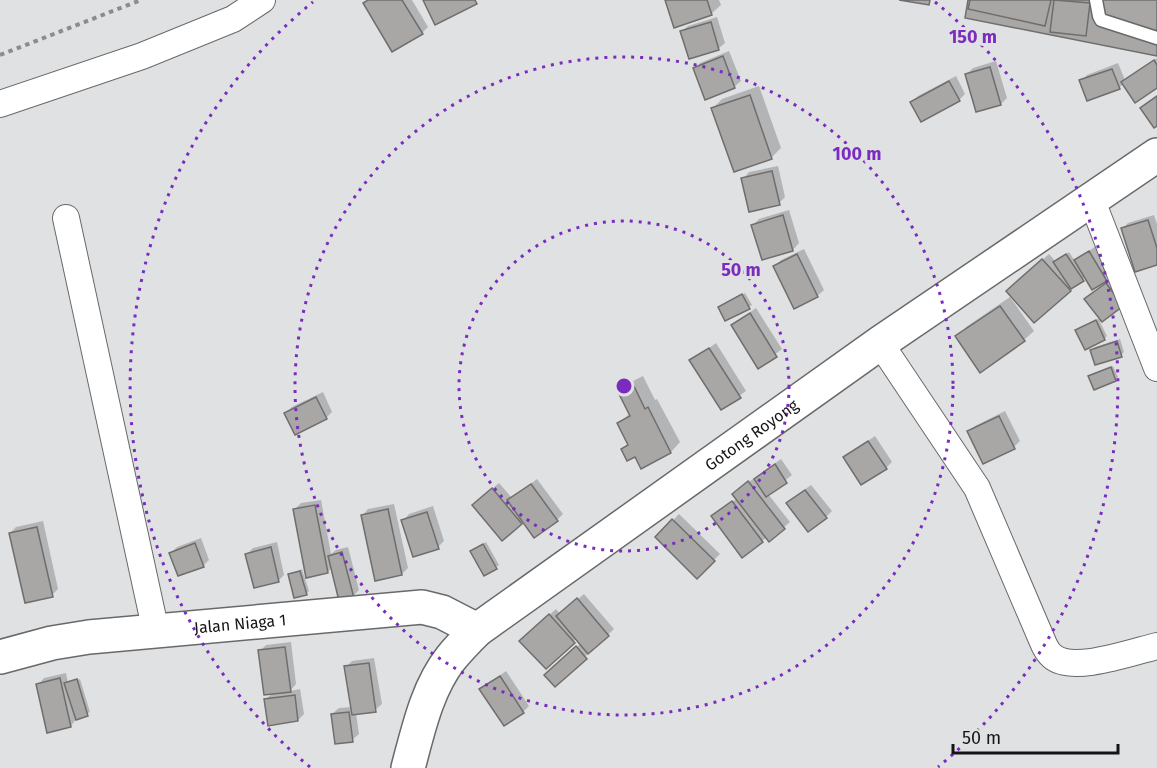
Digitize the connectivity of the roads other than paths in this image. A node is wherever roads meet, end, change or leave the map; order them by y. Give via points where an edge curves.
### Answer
1 (262, 0) edge
2 (1096, 0) edge
3 (1157, 38) edge
4 (0, 104) edge
5 (1157, 155) edge
6 (1092, 201) junction
7 (66, 218) dead end
8 (880, 343) junction
9 (1157, 368) edge
10 (477, 630) junction
11 (156, 632) junction
12 (1157, 646) edge
13 (0, 657) edge
14 (408, 768) edge

1 - 4 street via 233,19 142,56
2 - 3 lane via 1101,20
5 - 6 street, Gotong Royong
6 - 8 street, Gotong Royong
6 - 9 street
7 - 11 street
8 - 10 street, Gotong Royong
8 - 12 street via 977,488 1051,656 1065,663 1083,663
10 - 11 street, Jalan Niaga 1 via 442,612 422,607
10 - 14 street, Gotong Royong via 450,659 434,688
11 - 13 street, Jalan Niaga 1 via 89,637

